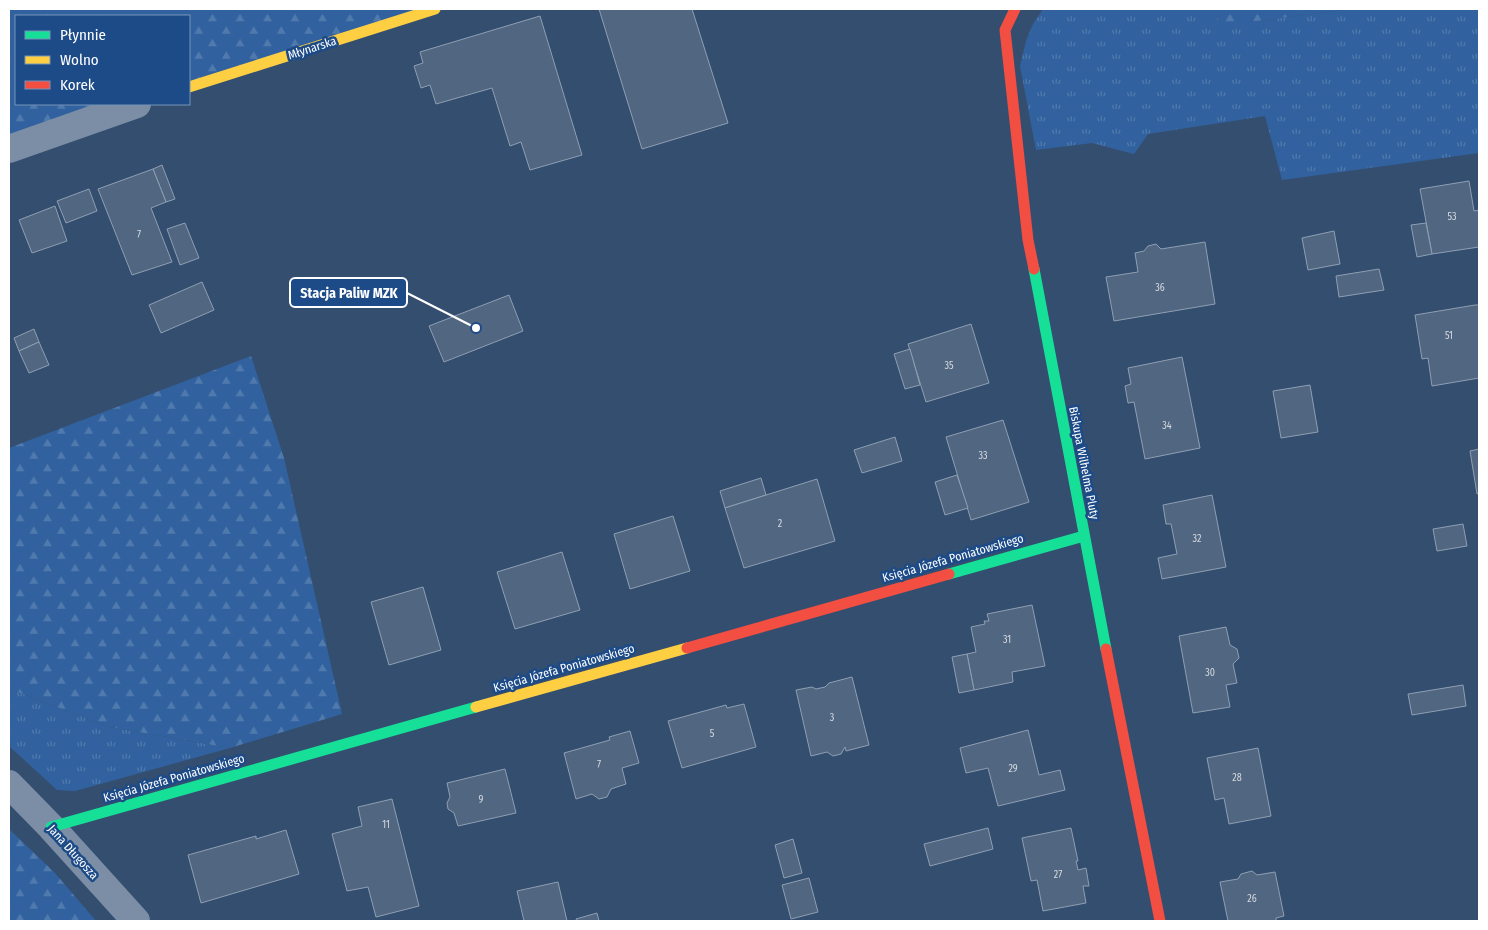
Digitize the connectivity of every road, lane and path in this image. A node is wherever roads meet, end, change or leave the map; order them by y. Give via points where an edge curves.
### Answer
1 (435, 9) edge
2 (1015, 9) edge
3 (190, 87) edge
4 (134, 105) edge
5 (9, 149) edge
6 (1084, 536) junction
7 (9, 784) edge
8 (51, 827) junction
9 (136, 921) edge
10 (1160, 921) edge

1 - 3 street, Młynarska
2 - 6 street, Biskupa Wilhelma Pluty via 1006,30 1028,240
4 - 5 street
6 - 8 street, Księcia Józefa Poniatowskiego
6 - 10 street, Biskupa Wilhelma Pluty
7 - 8 street, Jana Długosza
8 - 9 street, Jana Długosza

